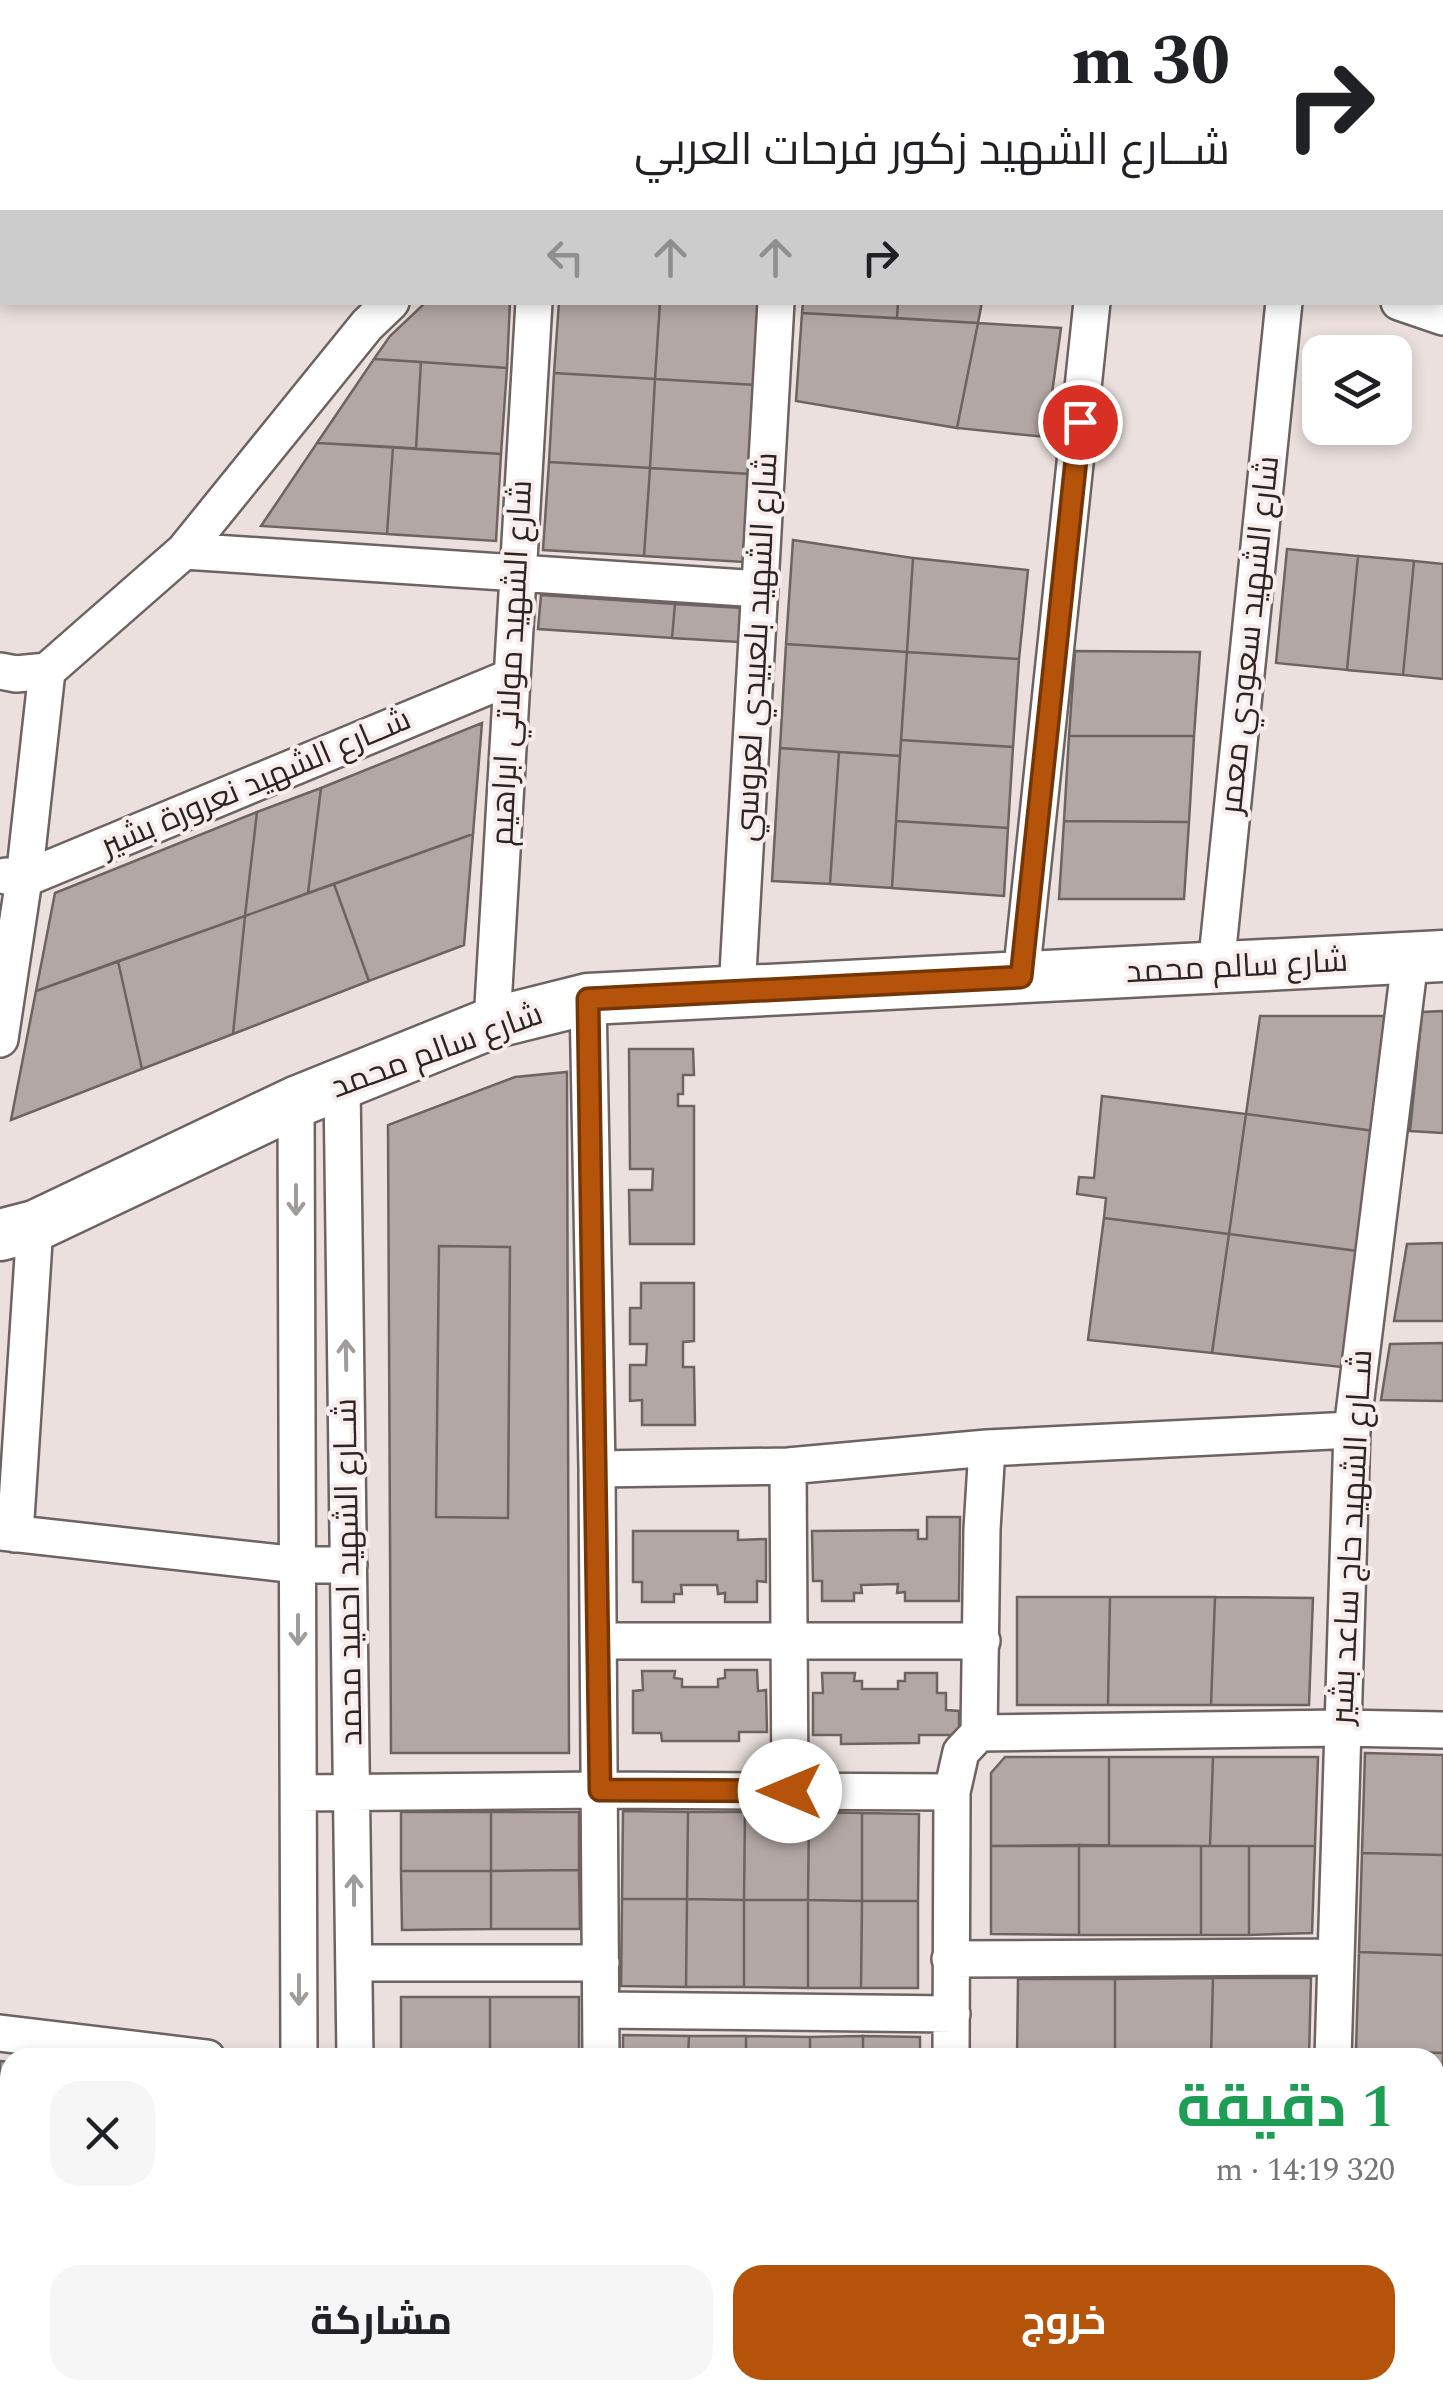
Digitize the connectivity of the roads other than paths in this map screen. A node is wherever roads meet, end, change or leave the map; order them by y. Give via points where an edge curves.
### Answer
1 (387, 305) edge
2 (534, 305) edge
3 (776, 305) edge
4 (1092, 305) edge
5 (1284, 305) edge
6 (1408, 305) edge
7 (1443, 317) edge
8 (184, 551) junction
9 (516, 572) junction
10 (760, 589) junction
11 (0, 671) edge
12 (46, 671) junction
13 (511, 677) junction
14 (12, 877) edge
15 (1427, 958) edge
16 (1216, 968) junction
17 (1021, 977) junction
18 (736, 991) junction
19 (588, 999) junction
20 (492, 1024) junction
21 (0, 1039) edge
22 (342, 1086) junction
23 (296, 1102) junction
24 (18, 1231) edge
25 (1352, 1430) junction
26 (987, 1448) junction
27 (788, 1466) junction
28 (597, 1469) junction
29 (8, 1533) edge
30 (298, 1565) junction
31 (349, 1565) junction
32 (598, 1640) junction
33 (790, 1641) junction
34 (982, 1641) junction
35 (1341, 1728) junction
36 (1443, 1730) edge
37 (980, 1733) junction
38 (600, 1790) junction
39 (790, 1791) junction
40 (952, 1792) junction
41 (298, 1793) junction
42 (353, 1793) junction
43 (1334, 1957) junction
44 (950, 1958) junction
45 (354, 1962) junction
46 (601, 1963) junction
47 (601, 2010) junction
48 (952, 2014) junction
49 (0, 2033) edge
50 (78, 2048) edge
51 (299, 2048) edge
52 (355, 2048) edge
53 (600, 2048) edge
54 (951, 2048) edge
55 (1333, 2048) edge

1 - 8 street
2 - 9 street, شارع الشهيد مولاتي ابراهيم
3 - 10 street, شارع الشهيد بلعبيدي لعروسي
4 - 17 street
5 - 16 street, شارع الشهيد سعودي معمر
6 - 7 street
8 - 9 street
8 - 12 street
9 - 10 street
9 - 13 street, شارع الشهيد مولاتي ابراهيم
10 - 18 street, شارع الشهيد بلعبيدي لعروسي
11 - 12 street
12 - 14 street
13 - 14 street, شــارع الشهيد نعرورة بشير
13 - 20 street, شارع الشهيد مولاتي ابراهيم
14 - 21 street
15 - 16 street, شارع سالم محمد
15 - 25 street, شــارع الشهيد حاج ساعد بشير
16 - 17 street, شارع سالم محمد
17 - 18 street, شارع سالم محمد
18 - 19 street, شارع سالم محمد
19 - 20 street, شارع سالم محمد
19 - 28 street
20 - 22 street, شارع سالم محمد
22 - 23 street, شارع سالم محمد
31 -> 22 street, شــارع الشهيد احميد محمد
23 - 24 street, شارع سالم محمد
23 -> 30 street, شــارع الشهيد احميد محمد
24 - 29 street
25 - 26 street
25 - 35 street, شــارع الشهيد حاج ساعد بشير
26 - 27 street
26 - 34 street
27 - 28 street
27 - 33 street
28 - 32 street
29 - 30 street
30 - 31 street
30 -> 41 street, شــارع الشهيد احميد محمد
31 - 42 street, شــارع الشهيد احميد محمد
32 - 33 street
32 - 38 street
33 - 34 street
33 - 39 street
34 - 37 street
35 - 36 street
35 - 37 street
35 - 43 street, شــارع الشهيد حاج ساعد بشير
37 - 40 street via 961,1752
38 - 39 street
38 - 42 street
38 - 46 street
39 - 40 street
40 - 44 street
41 - 42 street
41 -> 51 street, شــارع الشهيد احميد محمد
45 -> 42 street, شــارع الشهيد احميد محمد
43 - 44 street
43 - 55 street, شــارع الشهيد حاج ساعد بشير
44 - 48 street
45 - 46 street
45 - 52 street, شــارع الشهيد احميد محمد
46 - 47 street
47 - 48 street
47 - 53 street
48 - 54 street
49 - 50 street

